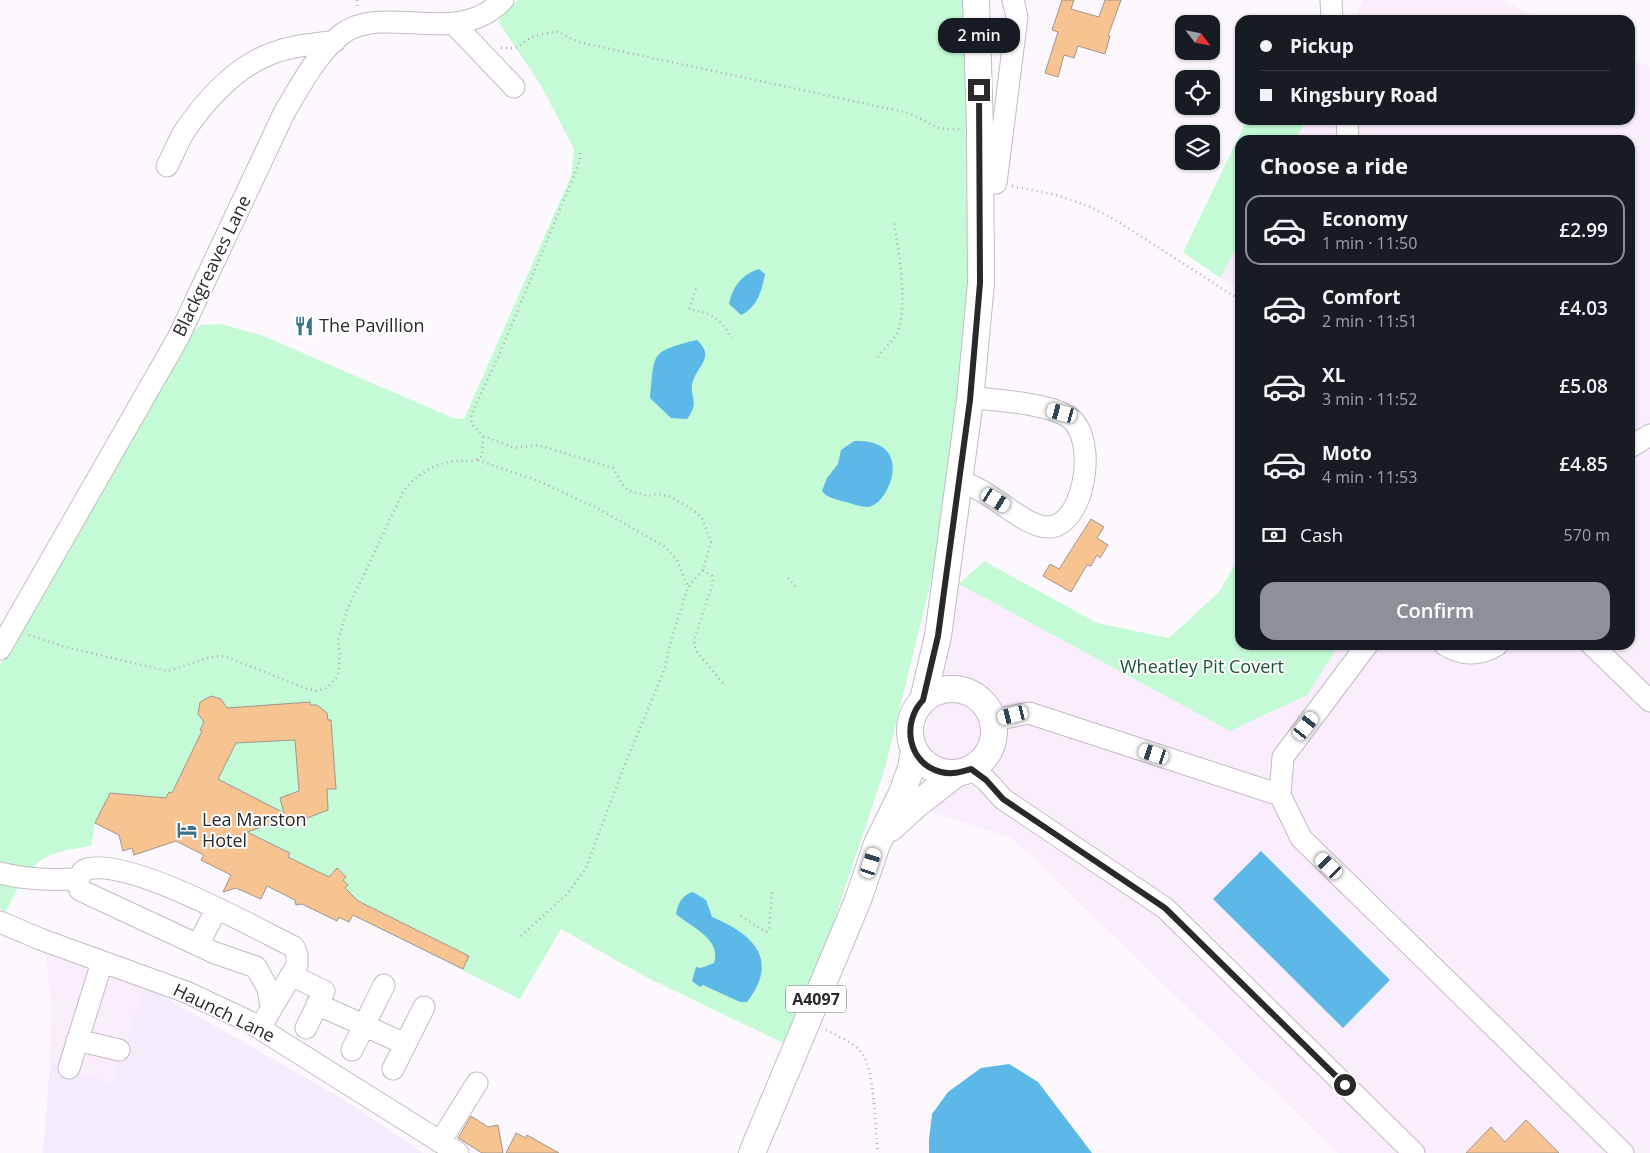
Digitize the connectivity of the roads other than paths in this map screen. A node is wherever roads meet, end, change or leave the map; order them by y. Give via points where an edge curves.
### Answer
1 (503, 0) edge
2 (976, 0) edge
3 (1013, 0) edge
4 (1331, 0) edge
5 (1332, 15) edge
6 (454, 24) junction
7 (335, 41) junction
8 (514, 87) dead end
9 (167, 166) dead end
10 (988, 183) junction
11 (970, 400) junction
12 (1650, 434) edge
13 (1635, 444) edge
14 (959, 482) junction
15 (938, 636) junction
16 (0, 649) edge
17 (1363, 650) edge
18 (1454, 650) edge
19 (1488, 650) edge
20 (1597, 650) edge
21 (975, 694) junction
22 (923, 700) junction
23 (1650, 701) edge
24 (994, 720) junction
25 (914, 752) junction
26 (964, 771) junction
27 (1280, 795) junction
28 (877, 844) junction
29 (0, 873) edge
30 (79, 879) junction
31 (216, 910) junction
32 (0, 922) edge
33 (272, 936) junction
34 (198, 944) junction
35 (102, 962) junction
36 (256, 967) junction
37 (290, 975) junction
38 (384, 985) dead end
39 (317, 1004) junction
40 (271, 1007) junction
41 (424, 1007) dead end
42 (364, 1025) junction
43 (260, 1028) junction
44 (306, 1028) dead end
45 (77, 1040) junction
46 (405, 1044) junction
47 (119, 1050) dead end
48 (352, 1050) dead end
49 (69, 1068) dead end
50 (393, 1069) dead end
51 (477, 1083) dead end
52 (449, 1147) edge
53 (752, 1153) edge
54 (1414, 1153) edge
55 (1623, 1153) edge

1 - 6 street, Blackgreaves Lane via 479,16
2 - 10 main road, A4097 via 980,128
3 - 10 street via 1017,17
4 - 5 street
6 - 7 street, Blackgreaves Lane via 372,22 342,34
6 - 8 street
7 - 9 street via 280,50 255,60 236,74 209,100 184,132
7 - 16 street, Blackgreaves Lane via 304,79 284,111 178,338
10 - 11 main road, A4097
11 - 14 main road, A4097
11 - 14 street via 978,398 1037,406 1062,413 1077,424 1084,441 1086,470 1083,487 1072,511 1058,526 1049,527 1028,520 977,489
12 - 13 street
14 - 15 main road, A4097
15 - 21 main road, A4097 via 950,666
15 - 22 main road, A4097
17 - 27 street via 1283,757
18 - 19 street via 1471,654
20 - 23 street
21 - 22 main road via 960,689 944,689
21 - 24 main road, A4097 via 987,706
22 - 25 main road, A4097 via 911,721 910,737
24 - 26 main road, A4097 via 995,735 991,749 983,761
24 - 27 street via 1029,713
25 - 26 main road via 940,772
25 - 28 main road, A4097 via 902,793
26 - 28 main road, A4097 via 916,805
26 - 54 street via 986,780 1003,799 1165,908
27 - 55 street via 1301,838
28 - 53 main road, A4097 via 858,900
29 - 30 street via 43,881
30 - 31 street via 86,869 124,871 151,879
30 - 34 street via 80,890
31 - 33 street
31 - 34 street
32 - 35 street, Haunch Lane
33 - 36 street
33 - 37 street via 294,947 297,966
34 - 36 street
35 - 43 street, Haunch Lane via 186,992
35 - 45 street
36 - 40 street via 268,989
37 - 39 street via 324,991
37 - 40 street
38 - 42 street
39 - 42 street
39 - 44 street
40 - 43 street
41 - 46 street
42 - 46 street
42 - 48 street
43 - 52 street, Haunch Lane
45 - 47 street
45 - 49 street
46 - 50 street
51 - 52 street

